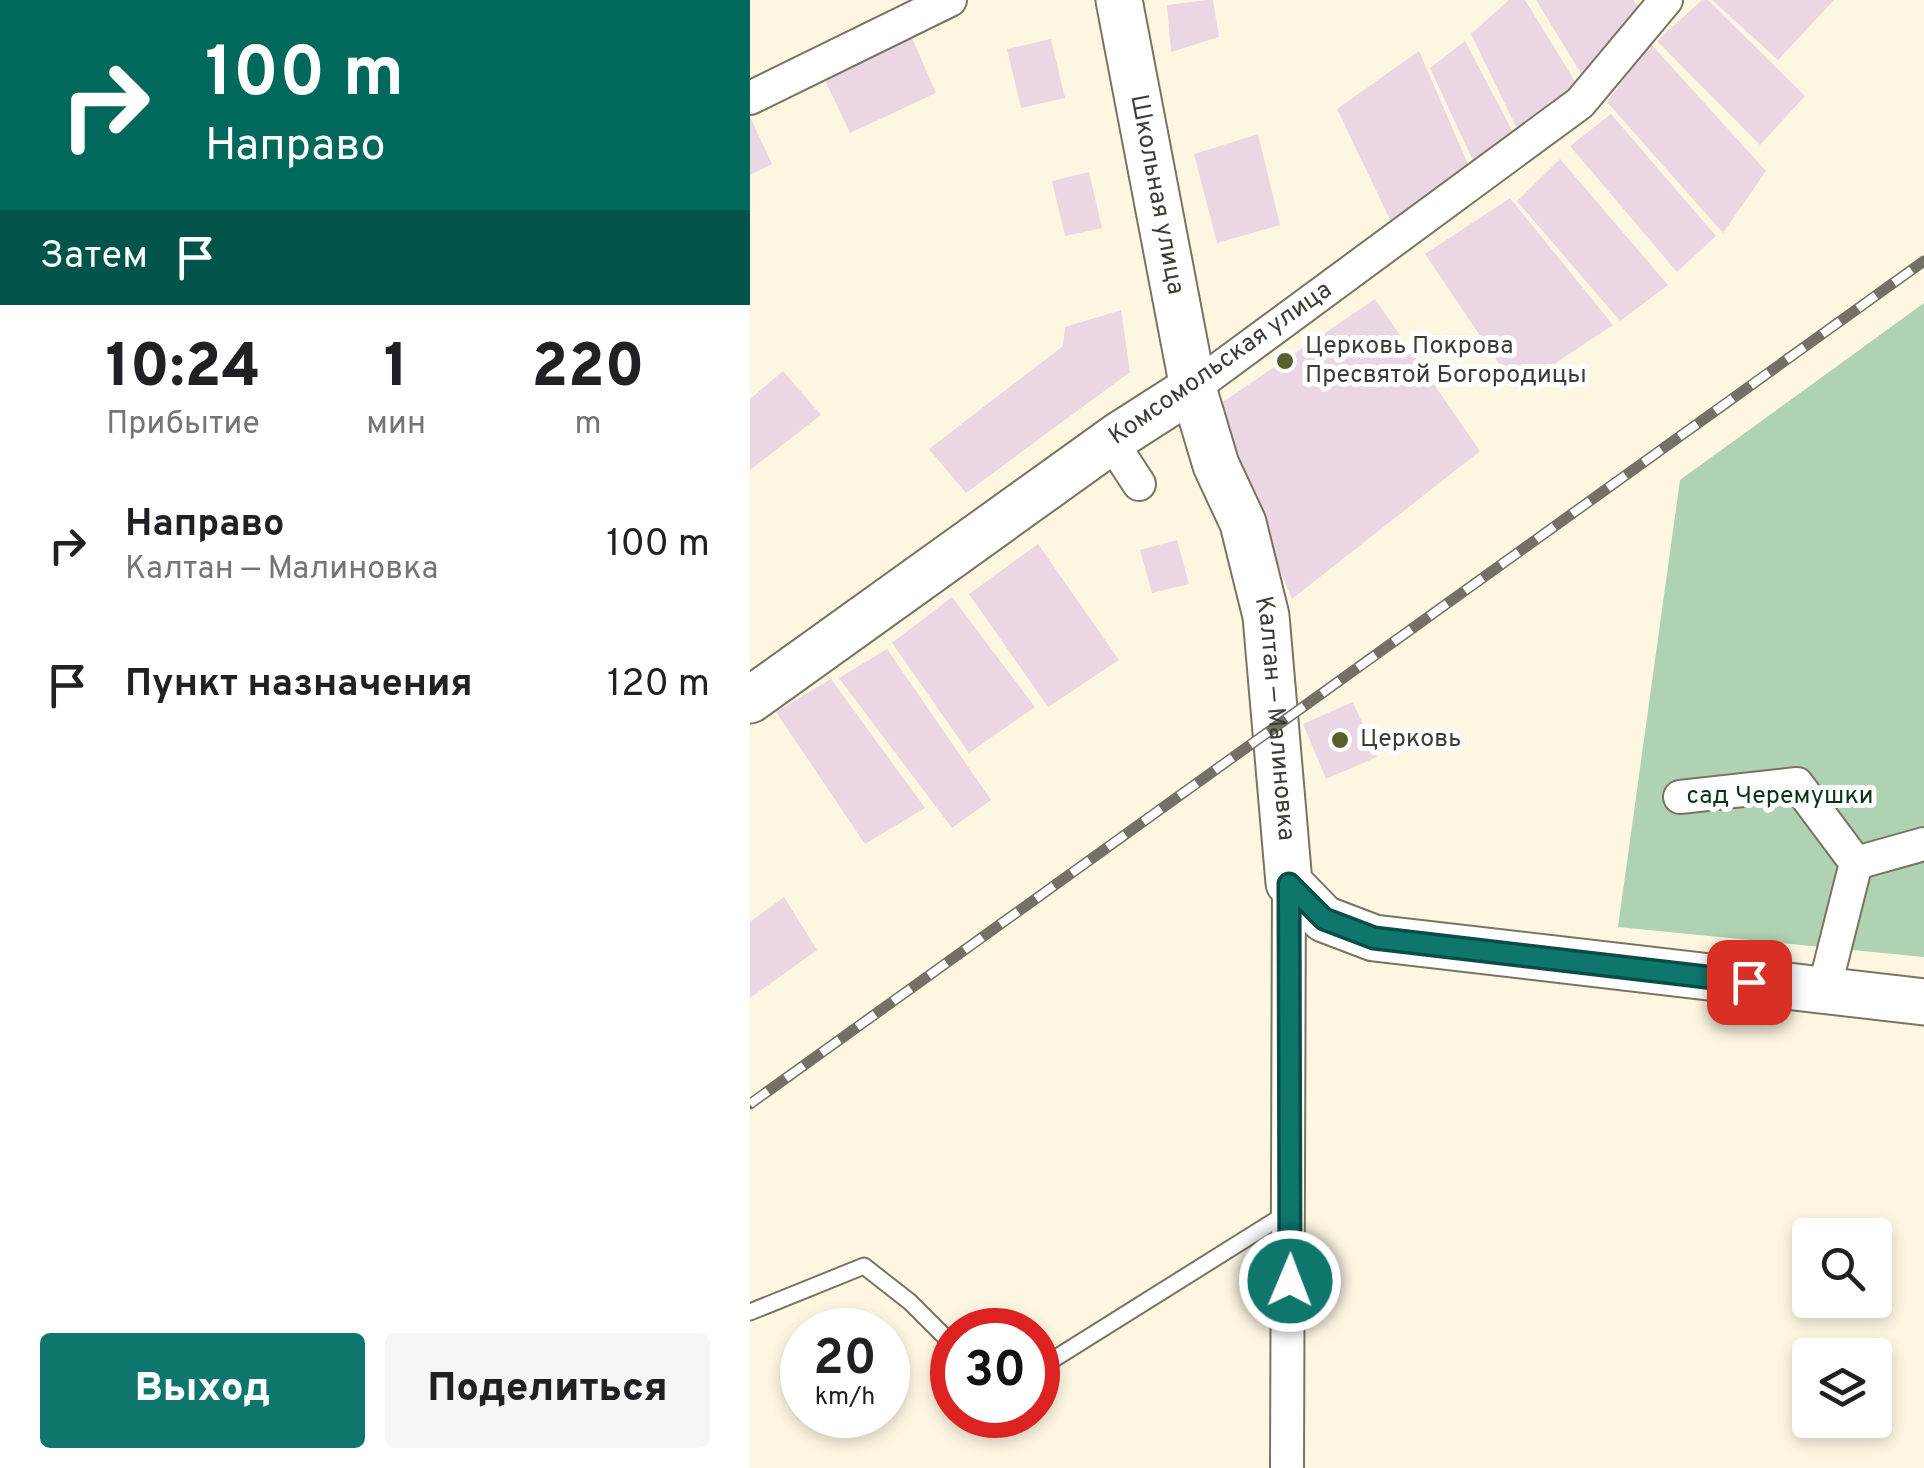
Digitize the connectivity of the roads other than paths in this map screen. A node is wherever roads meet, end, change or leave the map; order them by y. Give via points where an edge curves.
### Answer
1 (950, 0) edge
2 (1119, 0) edge
3 (1666, 0) edge
4 (750, 98) edge
5 (1193, 388) junction
6 (1110, 441) junction
7 (1139, 484) dead end
8 (750, 700) edge
9 (1680, 797) dead end
10 (1924, 844) edge
11 (1856, 863) junction
12 (1289, 884) junction
13 (1824, 990) junction
14 (1924, 1002) edge
15 (1290, 1211) junction
16 (750, 1312) edge
17 (930, 1322) edge
18 (1060, 1355) edge
19 (1287, 1468) edge

1 - 4 street
2 - 5 street, Школьная улица
3 - 5 street, Комсомольская улица via 1580,103
5 - 6 street, Комсомольская улица
5 - 12 street, Калтан — Малиновка via 1216,465 1243,523 1266,616
6 - 7 street
6 - 8 street, Комсомольская улица
9 - 11 street via 1796,784
10 - 11 street
11 - 13 street
12 - 13 street via 1324,919 1374,938
12 - 15 street
13 - 14 street
15 - 18 lane
15 - 19 street
16 - 17 lane via 864,1266

